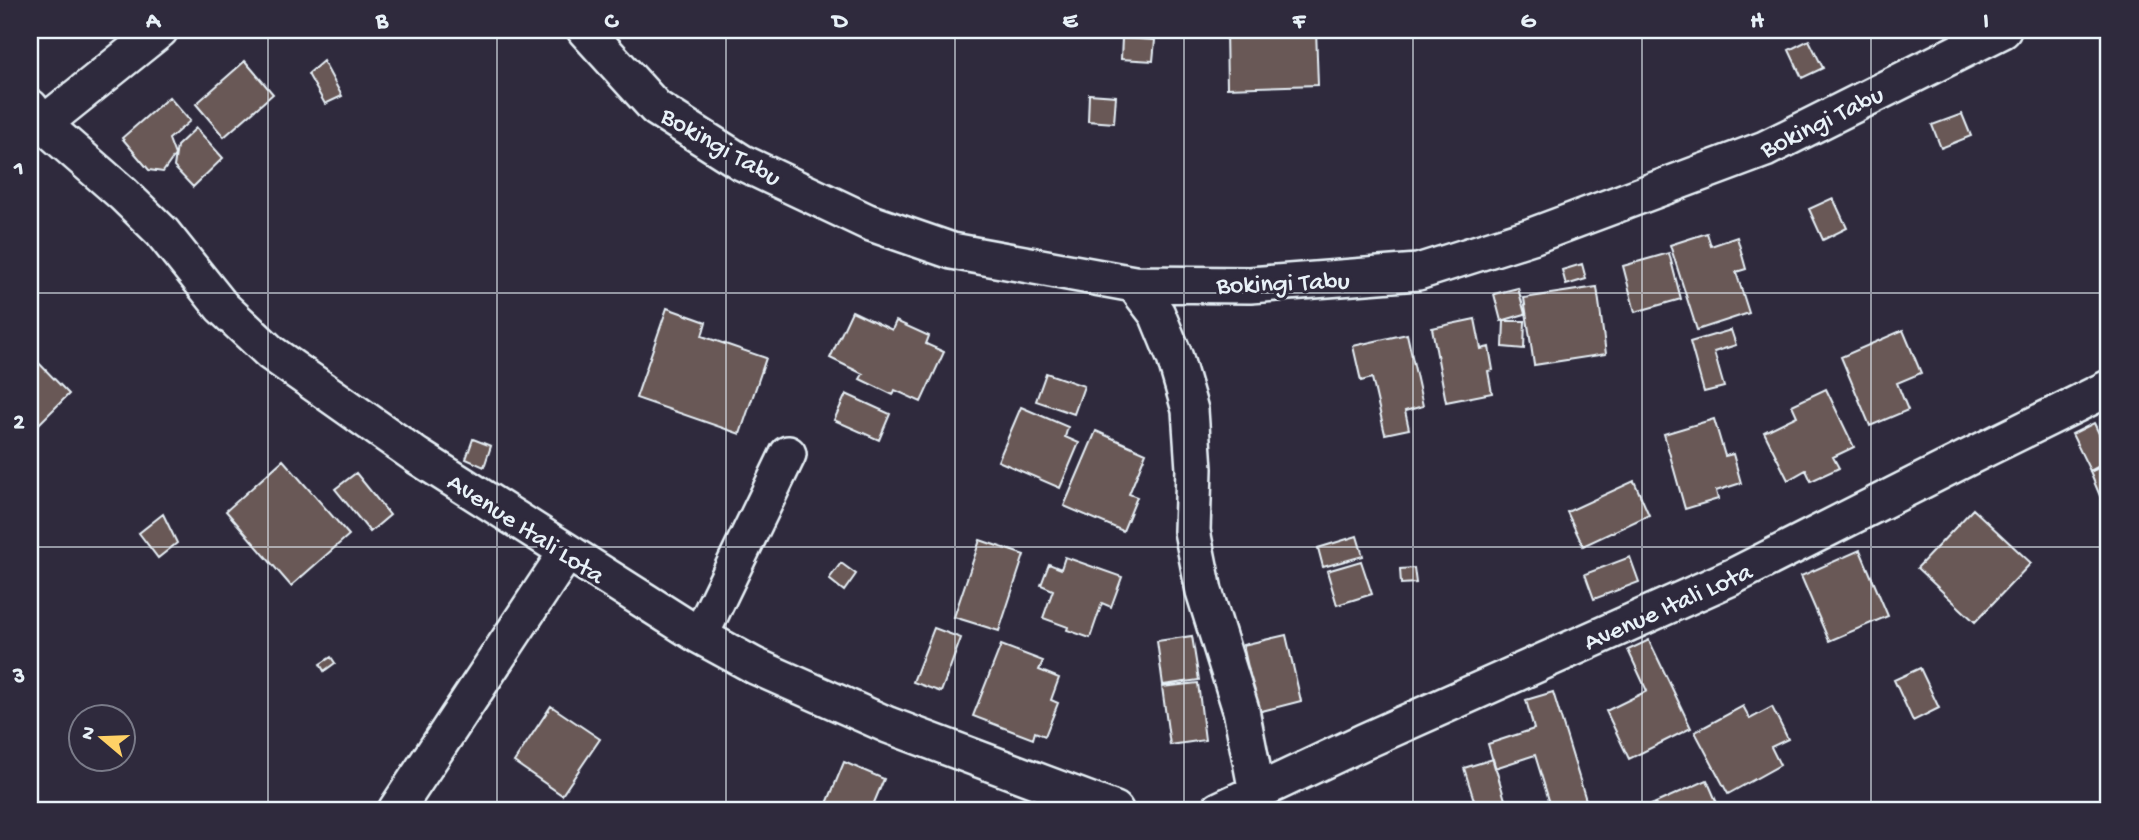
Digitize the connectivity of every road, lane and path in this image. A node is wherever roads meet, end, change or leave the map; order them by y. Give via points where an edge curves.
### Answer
1 (160, 30) edge
2 (585, 30) edge
3 (2003, 30) edge
4 (37, 116) edge
5 (1134, 284) junction
6 (2109, 388) edge
7 (788, 454) dead end
8 (567, 552) junction
9 (700, 636) junction
10 (1257, 792) junction
11 (397, 810) edge
12 (1115, 810) edge
13 (1219, 810) edge

1 - 4 street
2 - 5 street, Bokingi Tabu via 656,108 741,162 868,222 952,251
3 - 5 street, Bokingi Tabu via 1754,153 1532,236 1418,272 1250,285
4 - 8 street, Avenue Itali Lota via 162,232 222,307 271,353 417,456
5 - 10 street via 1157,314 1190,410 1192,531 1203,588 1241,710
6 - 10 street, Avenue Itali Lota via 1732,577
7 - 9 street
8 - 9 street, Avenue Itali Lota
8 - 11 street
9 - 12 street, Avenue Itali Lota via 755,666 888,725
10 - 13 street, Avenue Itali Lota

